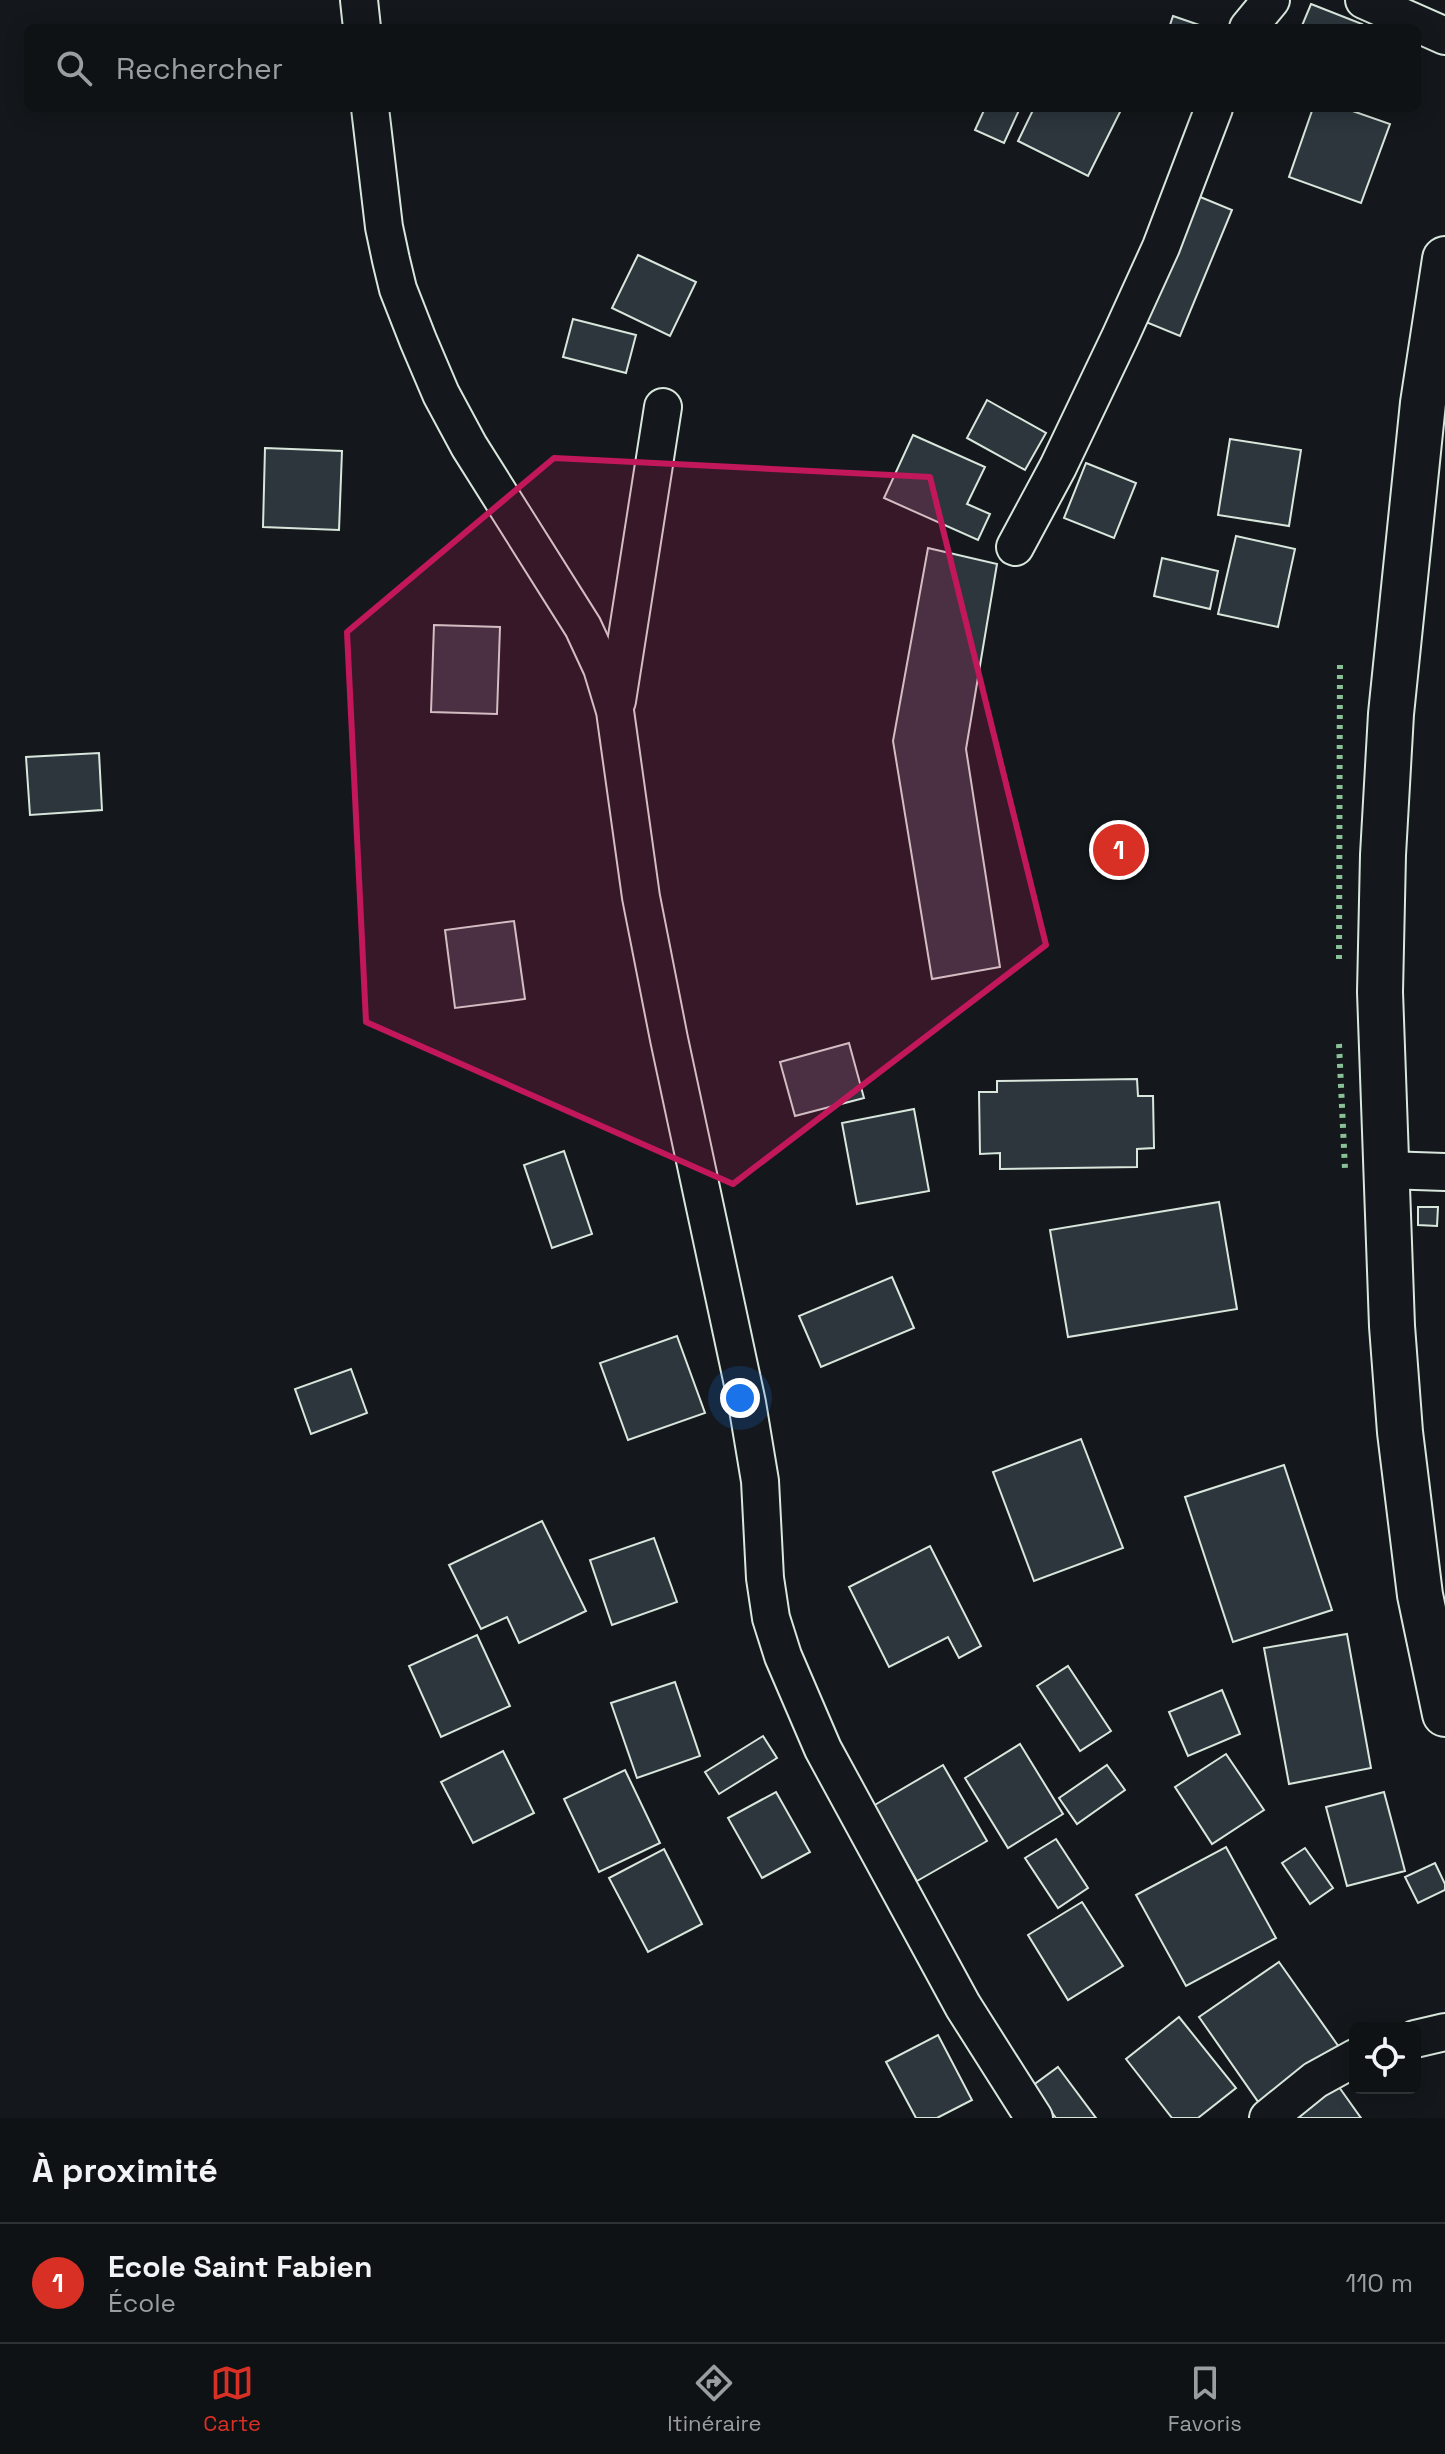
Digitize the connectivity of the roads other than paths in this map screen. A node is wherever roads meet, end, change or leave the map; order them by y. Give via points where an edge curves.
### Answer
1 (359, 0) edge
2 (1271, 0) edge
3 (1364, 0) edge
4 (362, 24) edge
5 (1251, 24) edge
6 (1418, 24) edge
7 (1421, 25) edge
8 (1445, 36) edge
9 (370, 112) edge
10 (1212, 112) edge
11 (1445, 259) edge
12 (663, 407) dead end
13 (1015, 547) dead end
14 (615, 711) junction
15 (1386, 1170) junction
16 (1445, 1172) edge
17 (1445, 1714) edge
18 (1445, 2032) edge
19 (1421, 2038) edge
20 (1349, 2061) edge
21 (1034, 2118) edge
22 (1268, 2118) edge

1 - 4 street
2 - 5 street
3 - 6 street
7 - 8 street
9 - 14 street via 384,227 398,289 418,340 469,446 583,627
10 - 13 street via 1161,247
11 - 15 main road via 1423,403 1391,714 1380,992
12 - 14 street
14 - 21 street via 641,897 747,1403 760,1481 771,1618 823,1749 963,2006
15 - 16 street
15 - 17 main road via 1400,1432 1420,1595
18 - 19 street
20 - 22 street via 1315,2080

